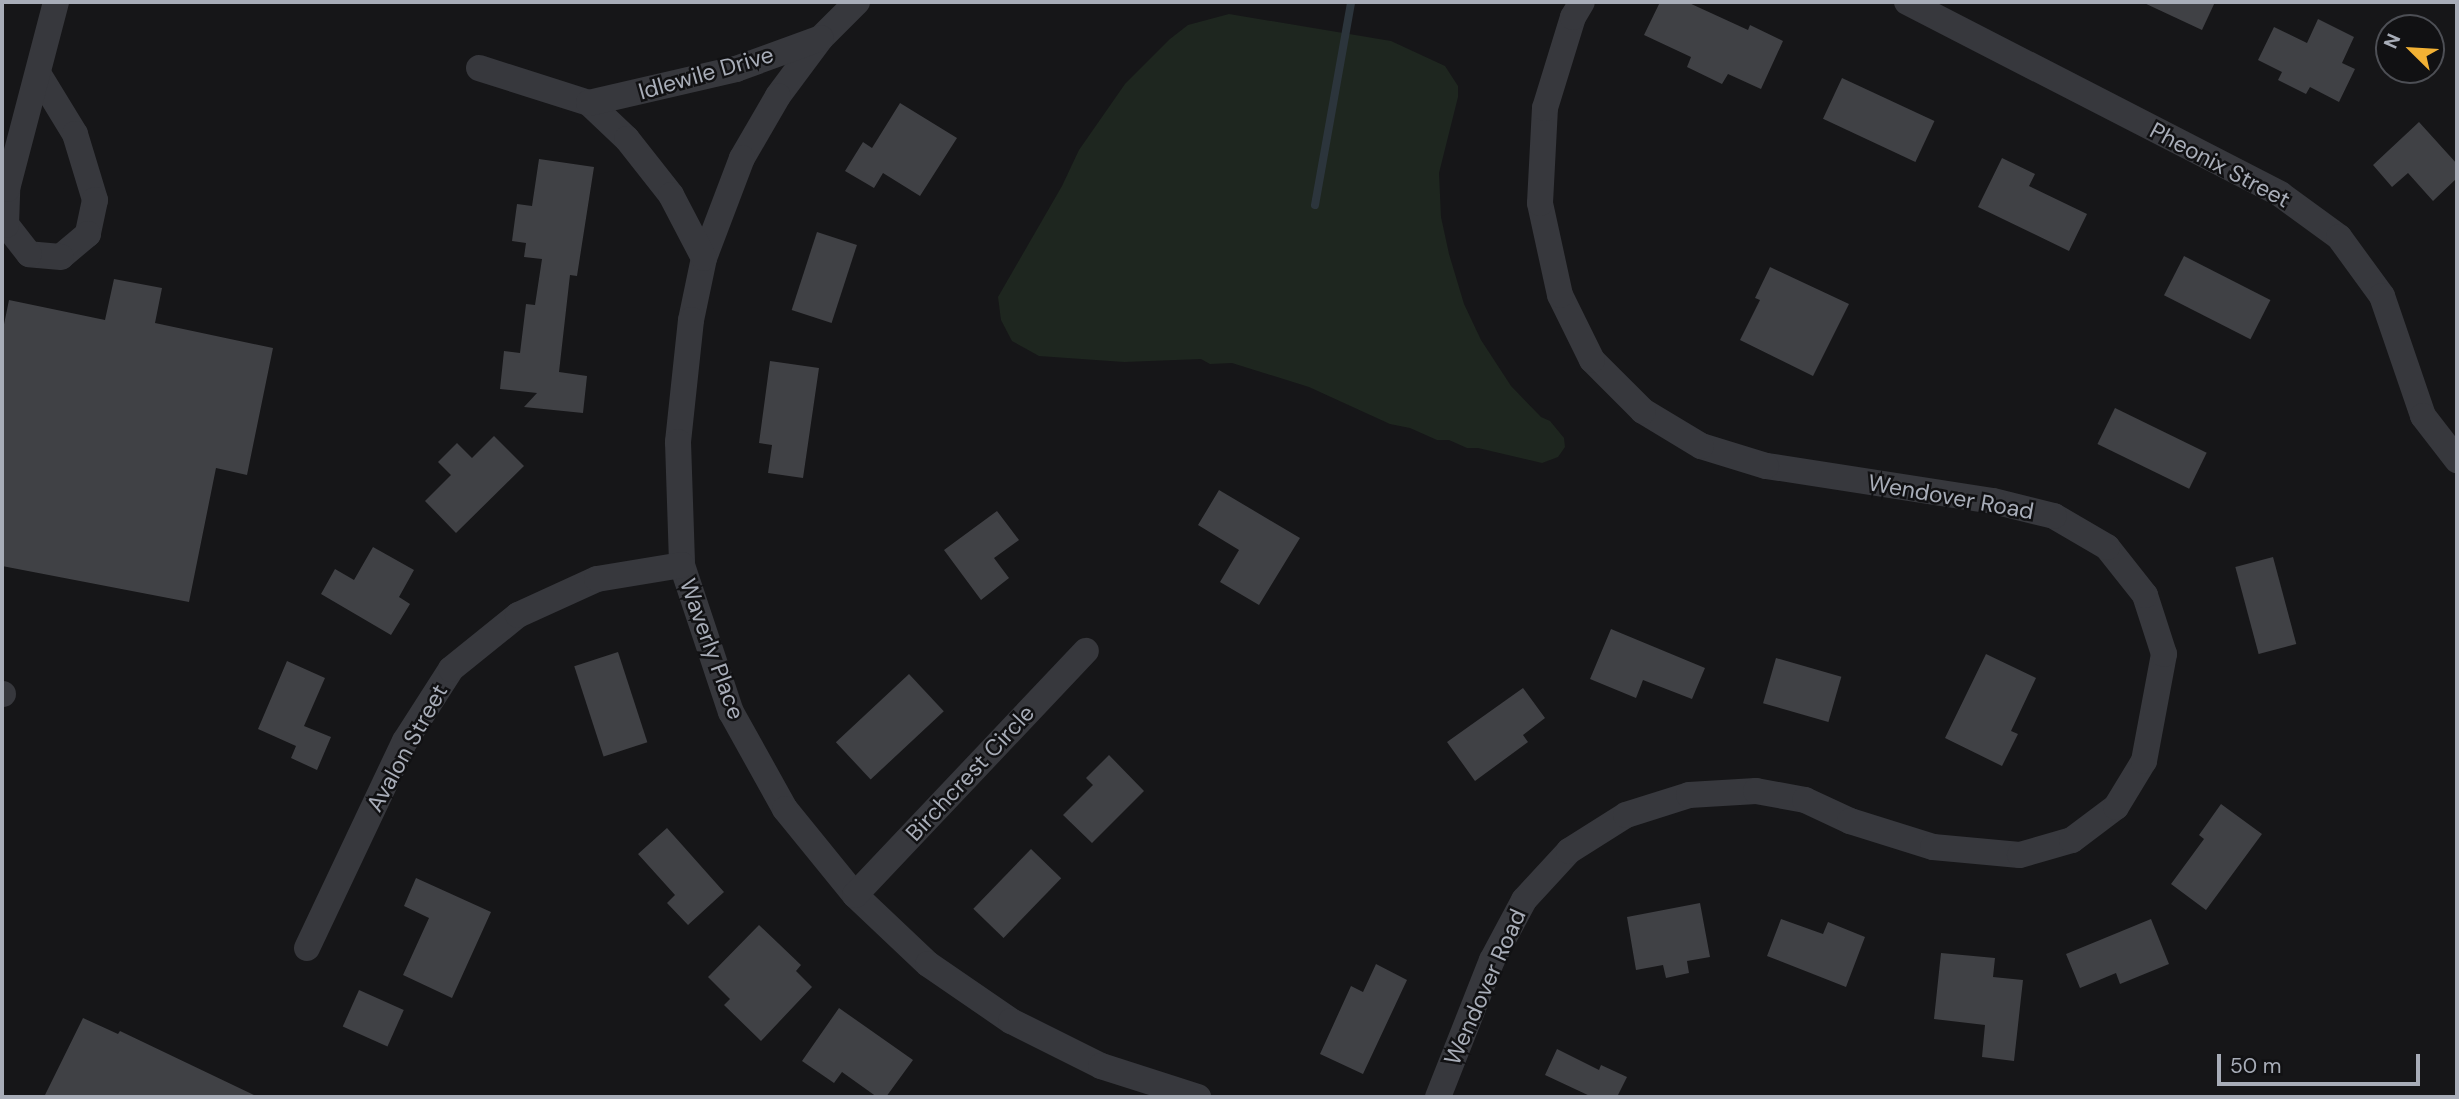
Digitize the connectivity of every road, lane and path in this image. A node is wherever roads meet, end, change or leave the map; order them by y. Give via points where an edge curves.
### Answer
1 (56, 2) edge
2 (857, 2) edge
3 (1582, 2) edge
4 (1907, 2) edge
5 (821, 38) junction
6 (479, 68) dead end
7 (39, 75) junction
8 (589, 103) junction
9 (704, 258) junction
10 (2457, 460) edge
11 (682, 565) junction
12 (1086, 651) dead end
13 (855, 895) junction
14 (307, 948) dead end
15 (1198, 1097) edge
16 (1438, 1097) edge

1 - 7 street
2 - 5 street, Waverly Place
3 - 16 street, Wendover Road via 1545,108 1540,203 1560,295 1592,360 1643,411 1701,446 1766,466 1993,501 2054,516 2107,547 2145,595 2164,654 2144,761 2116,807 2072,840 2020,855 1933,847 1850,821 1805,800 1756,792 1689,795 1626,815 1569,851 1524,900 1492,960
4 - 10 street, Pheonix Street via 2280,194 2339,237 2382,296 2423,416
5 - 8 street, Idlewile Drive via 736,69
5 - 9 street, Waverly Place via 778,96 742,158
6 - 8 street, Idlewile Drive
7 - 7 street via 7,189 6,225 29,254 61,257 88,234 95,200 75,134
8 - 9 street, Idlewile Drive via 627,139 671,195
9 - 11 street, Waverly Place via 691,320 678,442
11 - 13 street, Waverly Place via 731,712 785,809
11 - 14 street, Avalon Street via 597,579 518,615 452,669 405,741
12 - 13 street, Birchcrest Circle
13 - 15 street, Waverly Place via 928,964 1011,1021 1101,1066

